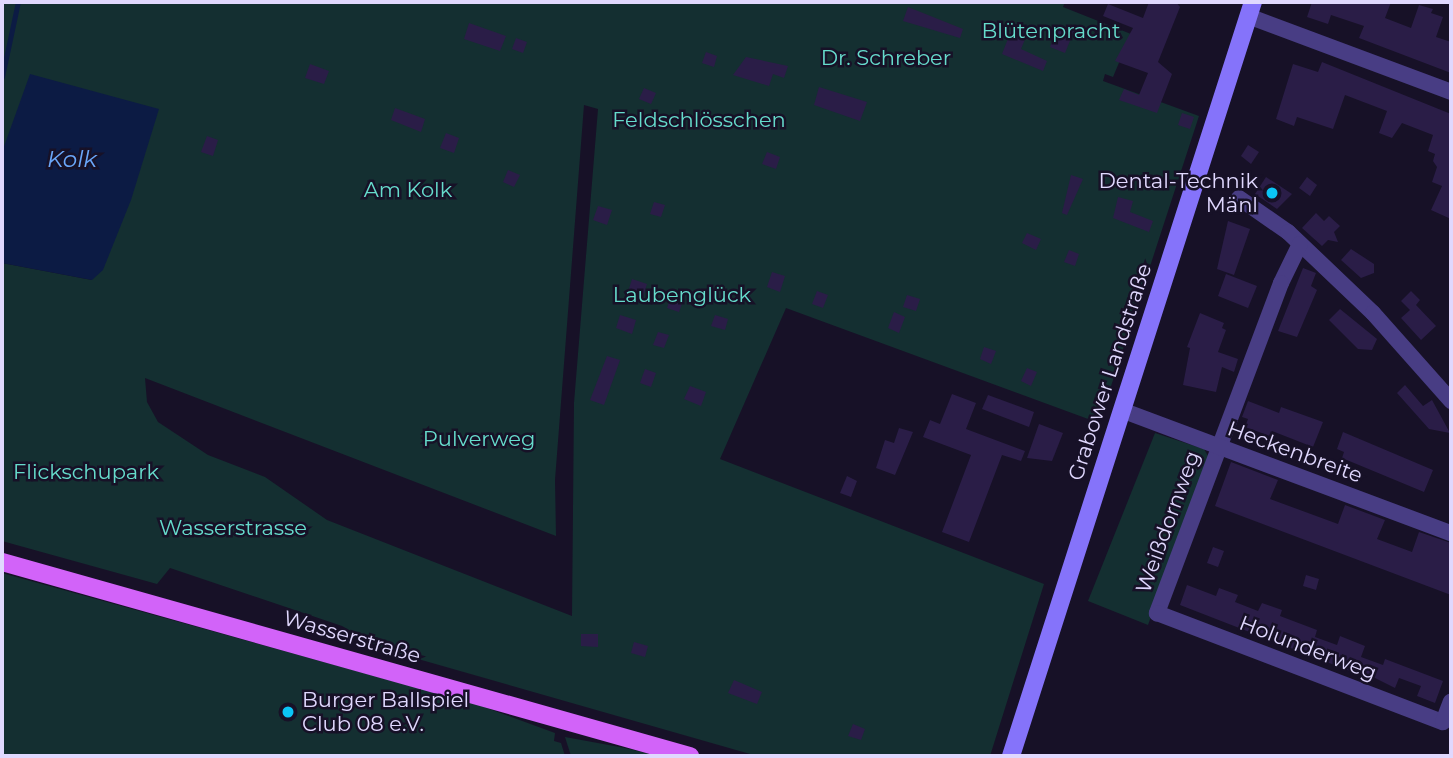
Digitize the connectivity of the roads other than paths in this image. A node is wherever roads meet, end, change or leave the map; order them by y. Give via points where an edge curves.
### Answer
1 (1251, 9) edge
2 (1451, 92) edge
3 (1239, 198) dead end
4 (1300, 244) junction
5 (1451, 401) edge
6 (1124, 411) junction
7 (1219, 446) junction
8 (1451, 533) edge
9 (2, 562) edge
10 (1157, 613) joint
11 (1451, 701) edge
12 (690, 756) edge
13 (1011, 756) edge

1 - 2 street
1 - 6 main road, Grabower Landstraße
3 - 4 street
4 - 5 street via 1373,313
4 - 7 street, Weißdornweg via 1280,282
6 - 7 street, Heckenbreite
6 - 13 main road, Grabower Landstraße
7 - 8 street, Heckenbreite
7 - 10 street, Weißdornweg
9 - 12 main road, Wasserstraße
10 - 11 street, Holunderweg via 1443,722

